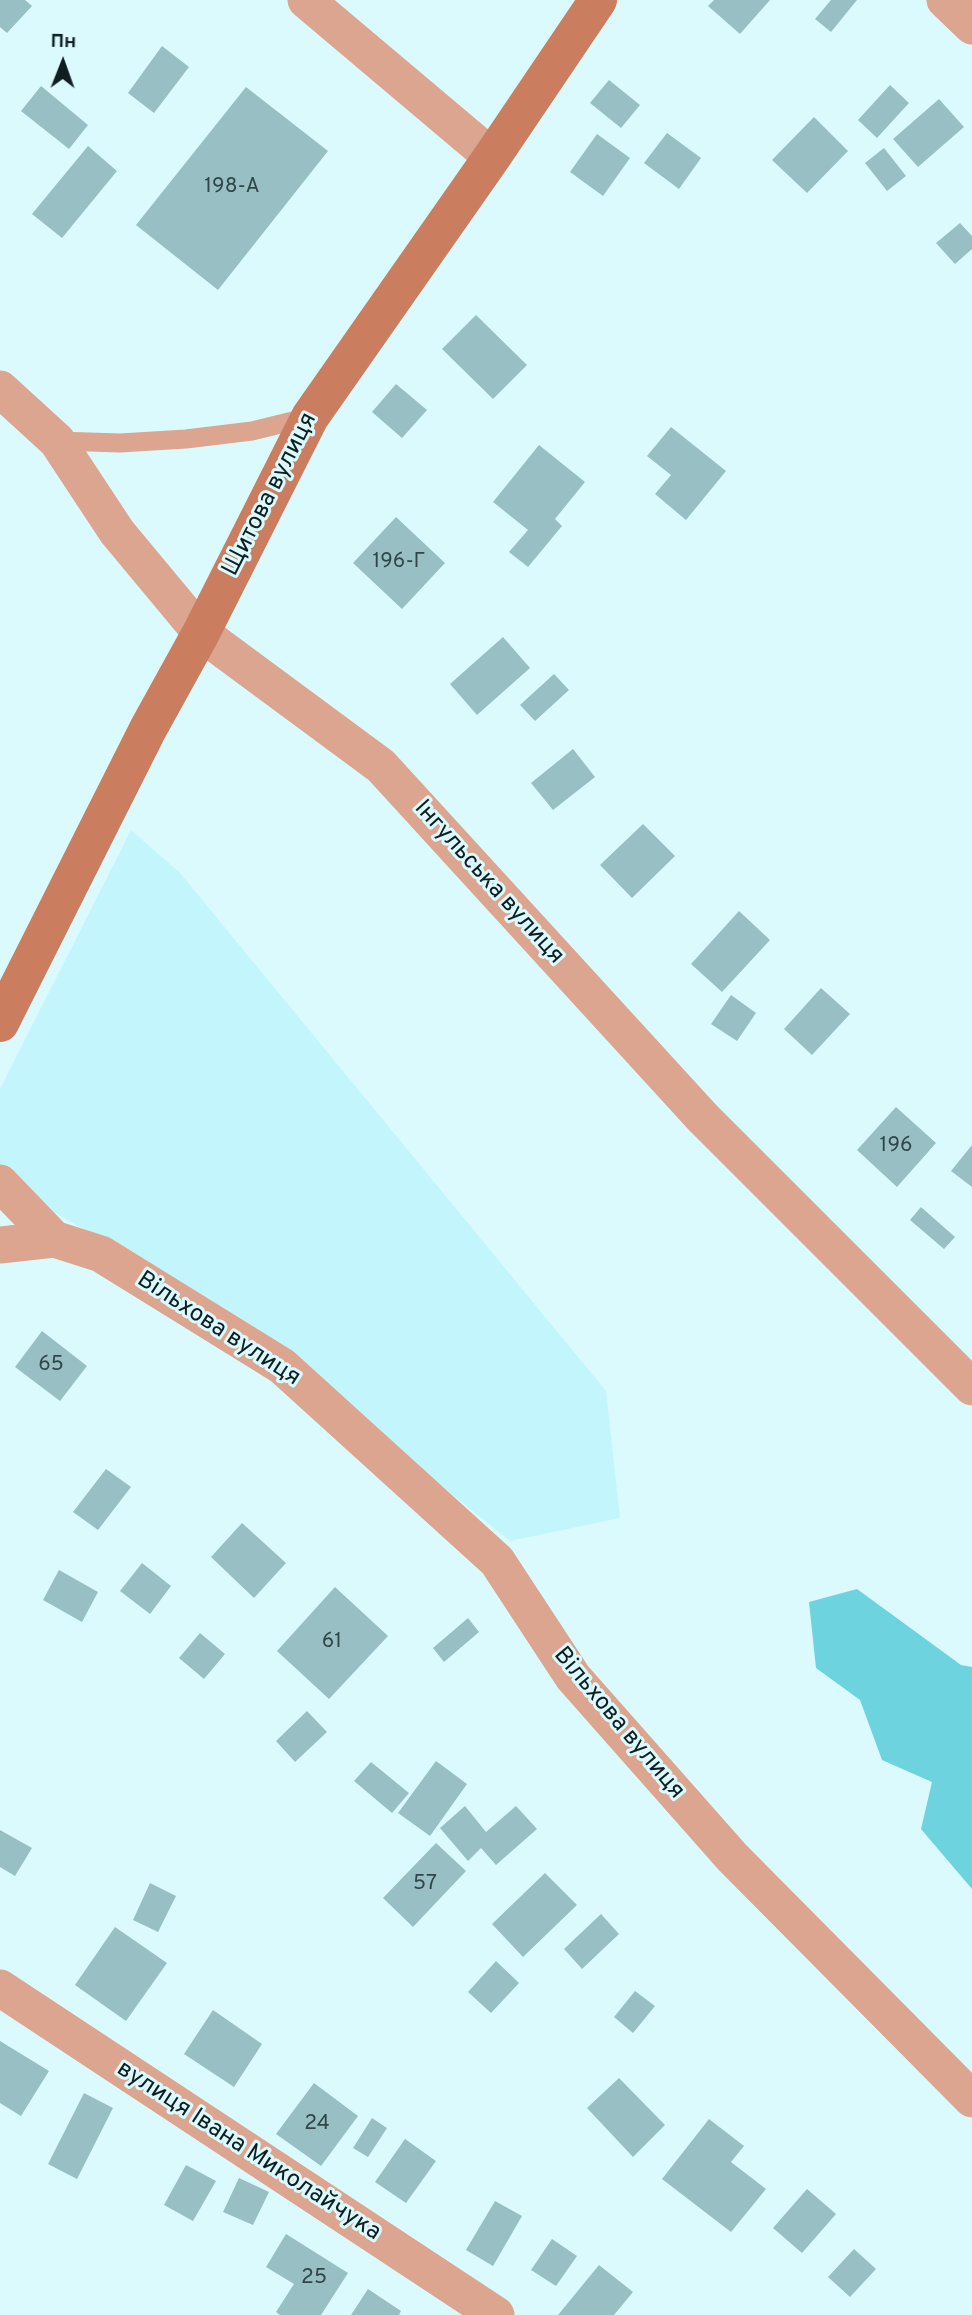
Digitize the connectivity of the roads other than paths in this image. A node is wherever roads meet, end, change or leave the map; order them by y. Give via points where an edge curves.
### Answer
1 (306, 0) edge
2 (598, 0) edge
3 (945, 0) edge
4 (972, 26) edge
5 (492, 157) junction
6 (0, 389) edge
7 (310, 416) junction
8 (57, 441) junction
9 (201, 633) junction
10 (0, 1023) edge
11 (0, 1183) edge
12 (54, 1239) junction
13 (0, 1245) edge
14 (972, 1387) edge
15 (0, 1988) edge
16 (972, 2099) edge
17 (496, 2315) edge

1 - 5 street
2 - 5 street, Щитова вулиця
3 - 4 street
5 - 7 street, Щитова вулиця
6 - 8 street, Інгульська вулиця
7 - 8 lane via 251,431 186,439
7 - 9 street, Щитова вулиця
8 - 9 street, Інгульська вулиця via 117,532
9 - 10 street, Щитова вулиця
9 - 14 street, Інгульська вулиця via 381,766 703,1118
11 - 12 street
12 - 13 street, Вільхова вулиця
12 - 16 street, Вільхова вулиця via 101,1254 282,1366 497,1561 573,1677 732,1857
15 - 17 street, вулиця Івана Миколайчука

